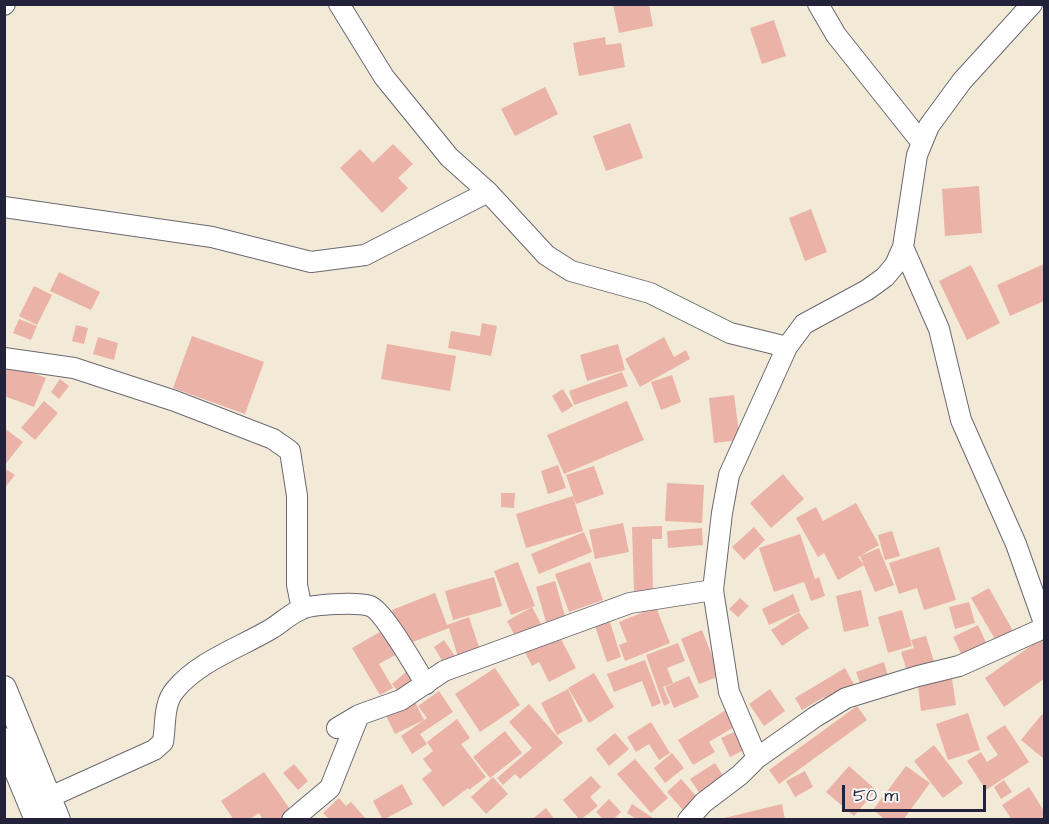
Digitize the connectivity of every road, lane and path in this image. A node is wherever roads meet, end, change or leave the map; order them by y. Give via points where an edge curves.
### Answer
1 (339, 4) edge
2 (818, 4) edge
3 (1032, 4) edge
4 (922, 143) junction
5 (488, 192) junction
6 (4, 207) edge
7 (903, 247) junction
8 (787, 347) junction
9 (4, 358) edge
10 (713, 590) junction
11 (302, 609) junction
12 (1044, 626) edge
13 (426, 684) junction
14 (4, 688) edge
15 (359, 715) junction
16 (337, 728) dead end
17 (4, 740) edge
18 (757, 758) junction
19 (54, 808) edge
20 (37, 819) edge
21 (292, 819) edge
22 (688, 819) edge

1 - 5 street via 384,77 449,156
2 - 4 street via 836,36
3 - 4 street via 962,81 929,126
4 - 7 street
5 - 6 street via 365,255 311,262 212,237
5 - 8 street via 546,255 571,271 650,292 730,333
7 - 8 street via 885,277 804,324
7 - 12 street via 939,329 961,420 1016,544
8 - 10 street via 729,474
9 - 11 street via 74,368 273,439 290,451 297,496 297,585
10 - 13 street via 630,603 444,671
10 - 18 street via 729,692
11 - 13 street via 335,604 370,606 382,615
11 - 19 street via 201,667 174,690 166,706 163,742
12 - 18 street via 959,666 846,698
13 - 15 street via 401,700
14 - 19 main road
15 - 16 street
15 - 21 street via 330,788
17 - 20 main road
18 - 22 street

